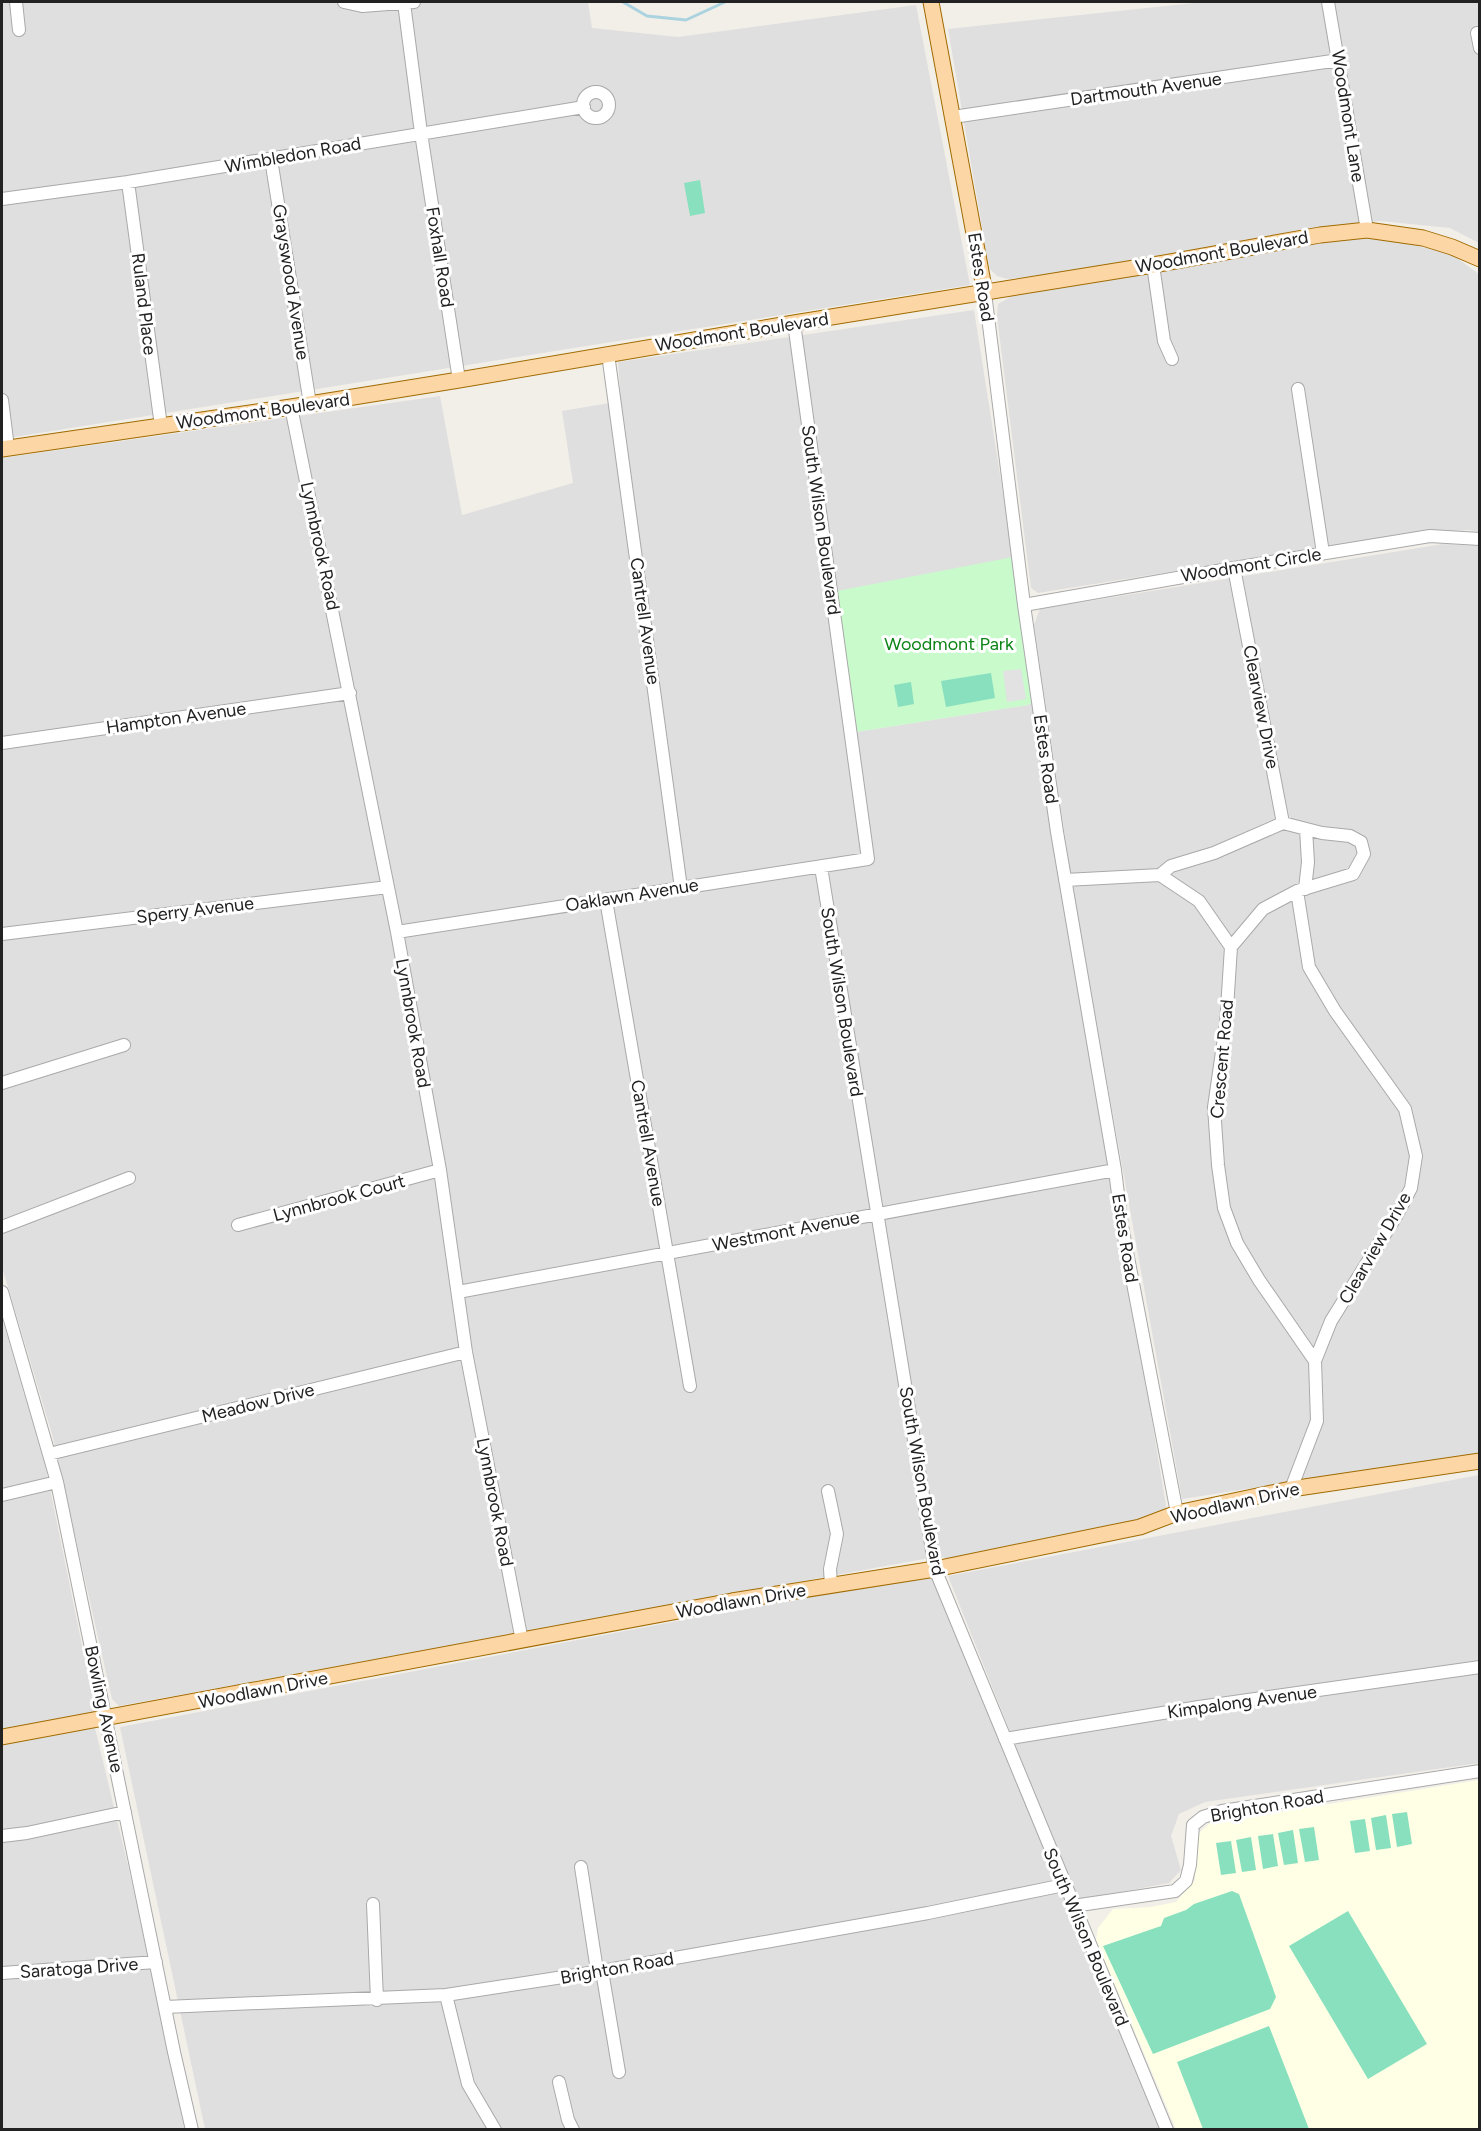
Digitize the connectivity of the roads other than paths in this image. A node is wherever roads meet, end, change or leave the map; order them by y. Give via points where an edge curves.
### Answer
1 (16, 2) edge
2 (344, 2) edge
3 (409, 2) edge
4 (931, 2) edge
5 (1328, 2) edge
6 (20, 30) dead end
7 (1479, 33) edge
8 (1479, 48) edge
9 (1339, 60) junction
10 (584, 107) dead end
11 (953, 117) junction
12 (421, 133) junction
13 (272, 159) junction
14 (129, 182) junction
15 (2, 199) edge
16 (1367, 230) junction
17 (1479, 259) edge
18 (1153, 265) junction
19 (985, 293) junction
20 (794, 323) junction
21 (608, 354) junction
22 (1172, 359) dead end
23 (459, 380) junction
24 (1298, 389) dead end
25 (2, 400) edge
26 (310, 404) junction
27 (291, 407) junction
28 (160, 426) junction
29 (5, 449) edge
30 (1479, 539) edge
31 (1323, 553) junction
32 (1234, 568) junction
33 (1024, 604) junction
34 (350, 693) junction
35 (2, 743) edge
36 (1283, 823) junction
37 (1306, 829) junction
38 (868, 859) joint
39 (821, 867) junction
40 (1160, 875) junction
41 (1065, 880) junction
42 (388, 887) junction
43 (681, 888) junction
44 (1301, 890) junction
45 (606, 900) junction
46 (397, 932) junction
47 (2, 934) edge
48 (1231, 946) junction
49 (124, 1045) dead end
50 (2, 1083) edge
51 (440, 1170) junction
52 (1114, 1170) junction
53 (129, 1178) dead end
54 (876, 1214) junction
55 (238, 1225) dead end
56 (2, 1227) edge
57 (667, 1254) junction
58 (2, 1292) edge
59 (458, 1292) junction
60 (466, 1352) junction
61 (1315, 1361) junction
62 (690, 1386) dead end
63 (49, 1454) junction
64 (1479, 1461) edge
65 (57, 1482) junction
66 (1291, 1490) junction
67 (828, 1491) dead end
68 (2, 1495) edge
69 (1177, 1513) junction
70 (935, 1569) junction
71 (831, 1586) junction
72 (522, 1641) junction
73 (1479, 1668) edge
74 (106, 1719) junction
75 (2, 1737) edge
76 (1005, 1739) junction
77 (1479, 1771) edge
78 (125, 1812) junction
79 (2, 1836) edge
80 (581, 1867) dead end
81 (1064, 1885) junction
82 (373, 1904) dead end
83 (1073, 1906) junction
84 (156, 1962) junction
85 (602, 1971) junction
86 (2, 1973) edge
87 (446, 1995) junction
88 (376, 2000) junction
89 (165, 2007) junction
90 (619, 2072) dead end
91 (559, 2082) dead end
92 (192, 2130) edge
93 (495, 2130) edge
94 (573, 2130) edge
95 (1167, 2130) edge

1 - 6 street
2 - 3 street via 362,6
3 - 12 street, Foxhall Road
4 - 11 main road, Estes Road
5 - 9 street, Woodmont Lane
7 - 8 street
9 - 11 street, Dartmouth Avenue
9 - 16 street, Woodmont Lane
10 - 12 street, Wimbledon Road
11 - 19 main road, Estes Road
12 - 13 street, Wimbledon Road
12 - 23 street, Foxhall Road
13 - 14 street, Wimbledon Road
13 - 26 street, Grayswood Avenue
14 - 15 street, Wimbledon Road
14 - 28 street, Ruland Place
16 - 17 main road, Woodmont Boulevard via 1423,238
16 - 18 main road, Woodmont Boulevard
18 - 19 main road, Woodmont Boulevard
18 - 22 street via 1164,341
19 - 20 main road, Woodmont Boulevard
19 - 33 street, Estes Road
20 - 21 main road, Woodmont Boulevard
20 - 38 street, South Wilson Boulevard
21 - 23 main road, Woodmont Boulevard
21 - 43 street, Cantrell Avenue
23 - 26 main road, Woodmont Boulevard
24 - 31 street
25 - 29 street
26 - 27 main road, Woodmont Boulevard
27 - 28 main road, Woodmont Boulevard
27 - 34 street, Lynnbrook Road
28 - 29 main road, Woodmont Boulevard
30 - 31 street, Woodmont Circle via 1430,536
31 - 32 street, Woodmont Circle
32 - 33 street, Woodmont Circle
32 - 36 street, Clearview Drive
33 - 41 street, Estes Road
34 - 35 street, Hampton Avenue
34 - 42 street, Lynnbrook Road
36 - 37 street
36 - 40 street via 1214,853 1171,866
37 - 44 street, Clearview Drive via 1308,862
37 - 44 street via 1350,836 1361,842 1364,854 1353,874
38 - 39 street, Oaklawn Avenue
39 - 43 street, Oaklawn Avenue
39 - 54 street, South Wilson Boulevard
40 - 41 street
40 - 48 street via 1199,901
41 - 52 street, Estes Road
42 - 46 street, Lynnbrook Road
42 - 47 street, Sperry Avenue
43 - 45 street, Oaklawn Avenue
44 - 48 street via 1263,909
44 - 61 street, Clearview Drive via 1308,967 1405,1110 1416,1156 1411,1188 1331,1322
45 - 46 street, Oaklawn Avenue
45 - 57 street, Cantrell Avenue
46 - 51 street, Lynnbrook Road
48 - 61 street, Crescent Road via 1226,1024 1214,1107 1224,1208 1237,1243 1258,1280
49 - 50 street
51 - 55 street, Lynnbrook Court
51 - 59 street, Lynnbrook Road
52 - 54 street, Westmont Avenue
52 - 69 street, Estes Road
53 - 56 street
54 - 57 street, Westmont Avenue
54 - 70 street, South Wilson Boulevard
57 - 59 street, Westmont Avenue
57 - 62 street, Cantrell Avenue
58 - 63 street, Bowling Avenue
59 - 60 street, Lynnbrook Road
60 - 63 street, Meadow Drive
60 - 72 street, Lynnbrook Road
61 - 66 street, Clearview Drive via 1317,1421
63 - 65 street, Bowling Avenue
64 - 66 main road, Woodlawn Drive
65 - 68 street
65 - 74 street, Bowling Avenue
66 - 69 main road, Woodlawn Drive
67 - 71 street via 837,1534
69 - 70 main road, Woodlawn Drive via 1140,1527
70 - 71 main road, Woodlawn Drive
70 - 76 street, South Wilson Boulevard
71 - 72 main road, Woodlawn Drive
72 - 74 main road, Woodlawn Drive
73 - 76 street, Kimpalong Avenue
74 - 75 main road, Woodlawn Drive
74 - 78 street, Bowling Avenue
76 - 81 street, South Wilson Boulevard
77 - 83 street, Brighton Road via 1203,1817 1193,1825 1186,1881 1175,1891
78 - 79 street
78 - 84 street, Bowling Avenue
80 - 85 street via 596,1964
81 - 83 street, South Wilson Boulevard
81 - 85 street, Brighton Road
82 - 88 street
83 - 95 street, South Wilson Boulevard
84 - 86 street, Saratoga Drive
84 - 89 street, Bowling Avenue
85 - 87 street, Brighton Road
85 - 90 street
87 - 88 street, Brighton Road
87 - 93 street via 468,2084
88 - 89 street, Brighton Road
89 - 92 street, Bowling Avenue
91 - 94 street

